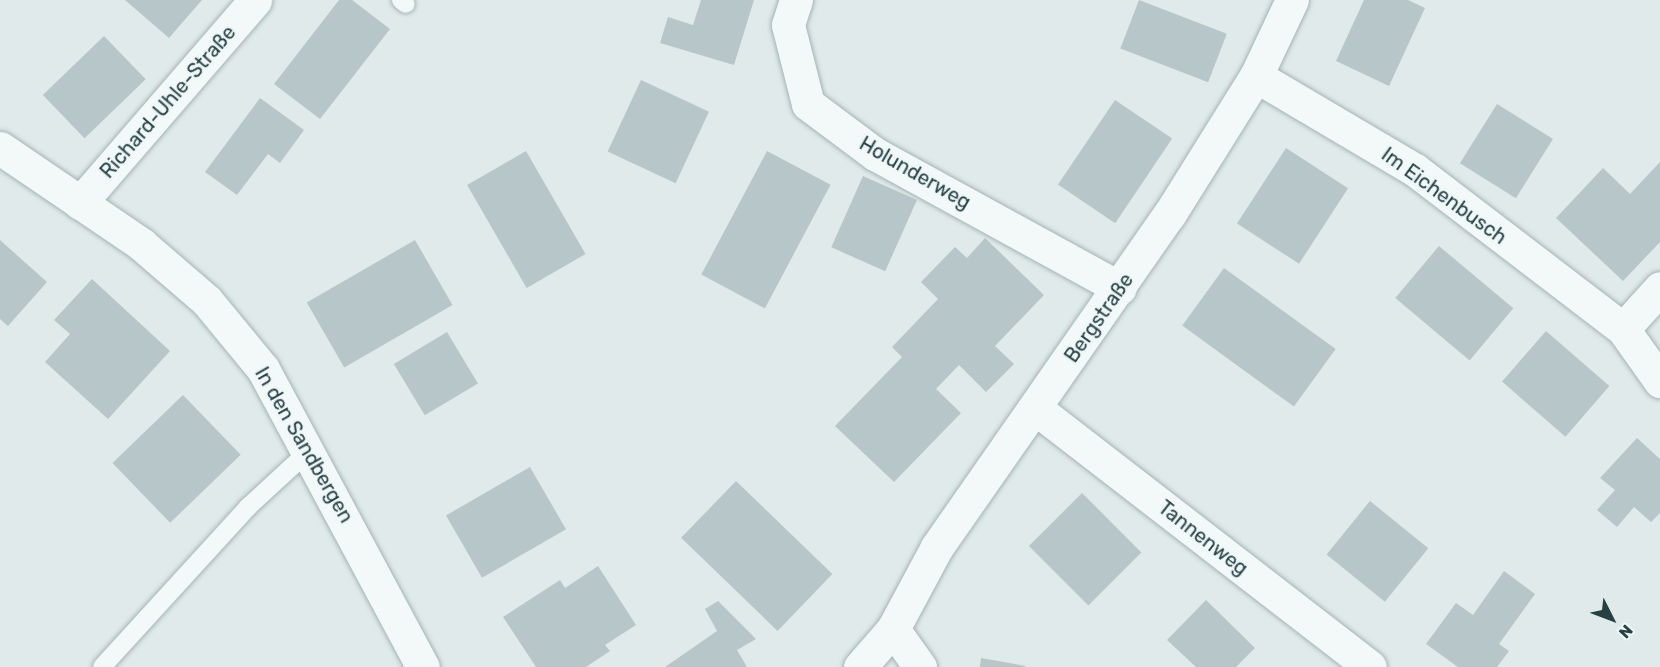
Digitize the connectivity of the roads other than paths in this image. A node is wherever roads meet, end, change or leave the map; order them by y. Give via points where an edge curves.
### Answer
1 (255, 0) edge
2 (796, 0) edge
3 (1292, 0) edge
4 (1256, 76) junction
5 (0, 148) edge
6 (80, 203) junction
7 (1120, 288) junction
8 (1660, 288) edge
9 (1623, 329) junction
10 (1660, 381) edge
11 (1035, 408) junction
12 (309, 450) junction
13 (893, 629) junction
14 (102, 667) edge
15 (423, 667) edge
16 (860, 667) edge
17 (920, 667) edge
18 (1370, 667) edge

1 - 6 street, Richard-Uhle-Straße
2 - 7 street, Holunderweg via 788,25 808,104 875,154
3 - 4 street, Bergstraße
4 - 7 street, Bergstraße
4 - 9 street, Im Eichenbusch via 1415,170
5 - 6 street, In den Sandbergen
6 - 12 street, In den Sandbergen via 141,244 207,301 263,369
7 - 11 street, Bergstraße
8 - 9 street
9 - 10 street, Im Eichenbusch
11 - 13 street, Bergstraße via 937,547
11 - 18 street, Tannenweg
12 - 14 lane via 248,507
12 - 15 street, In den Sandbergen
13 - 16 street, Bergstraße
13 - 17 street

